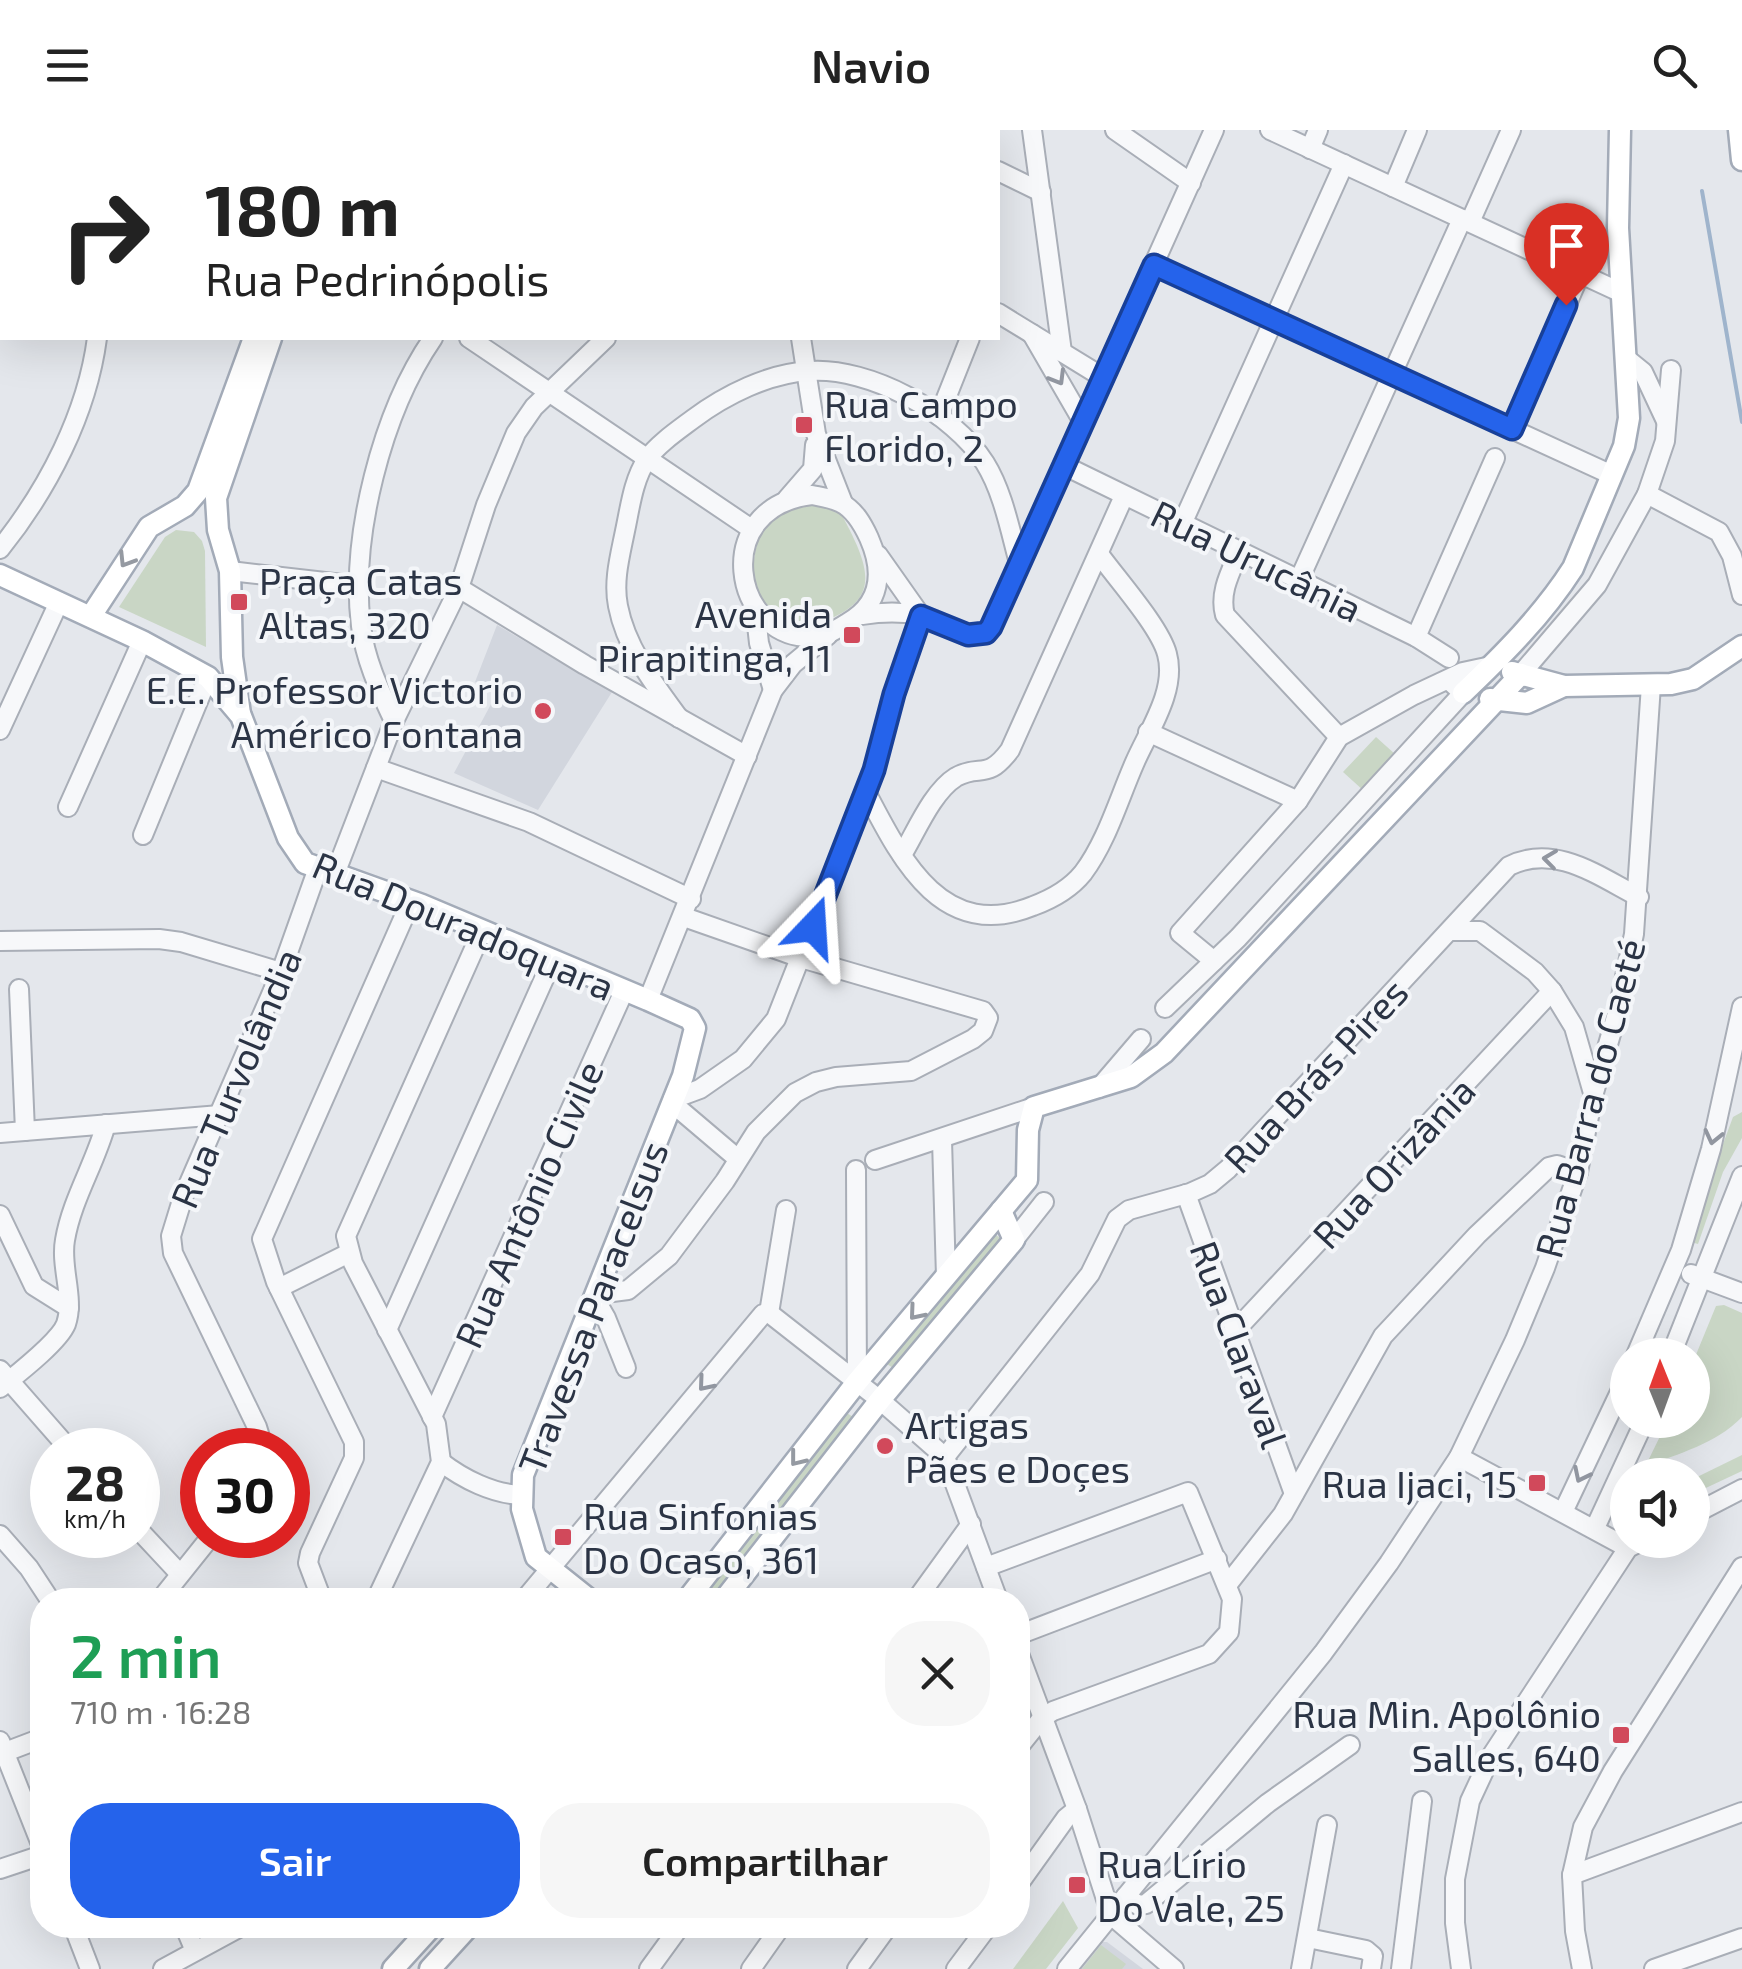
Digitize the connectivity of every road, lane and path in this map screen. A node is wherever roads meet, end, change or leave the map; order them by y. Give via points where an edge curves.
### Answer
1 (1032, 130) edge
2 (1115, 130) edge
3 (1214, 130) edge
4 (1270, 130) edge
5 (1318, 130) edge
6 (1417, 130) edge
7 (1511, 130) edge
8 (1620, 130) edge
9 (1740, 130) edge
10 (1138, 137) edge
11 (1310, 149) junction
12 (1742, 160) edge
13 (1344, 164) junction
14 (1000, 172) edge
15 (1191, 184) junction
16 (1393, 187) junction
17 (1041, 192) junction
18 (1466, 220) junction
19 (1154, 265) junction
20 (1580, 274) junction
21 (1622, 293) junction
22 (1000, 314) edge
23 (1274, 320) junction
24 (1032, 334) junction
25 (97, 340) edge
26 (253, 340) edge
27 (269, 340) edge
28 (432, 340) edge
29 (472, 340) edge
30 (604, 340) edge
31 (802, 340) edge
32 (969, 340) edge
33 (1062, 352) junction
34 (1626, 359) junction
35 (806, 370) junction
36 (1671, 370) dead end
37 (1393, 376) junction
38 (1104, 378) junction
39 (551, 391) junction
40 (939, 416) junction
41 (1084, 422) junction
42 (1667, 423) junction
43 (1512, 429) junction
44 (816, 434) junction
45 (648, 458) junction
46 (1495, 458) dead end
47 (1063, 465) junction
48 (1612, 475) junction
49 (1647, 494) junction
50 (1124, 496) junction
51 (787, 499) junction
52 (843, 503) junction
53 (171, 514) junction
54 (1182, 524) junction
55 (750, 528) junction
56 (218, 530) junction
57 (0, 549) edge
58 (874, 551) junction
59 (1239, 552) junction
60 (1099, 554) junction
61 (1019, 563) junction
62 (230, 571) junction
63 (0, 574) edge
64 (1299, 580) junction
65 (360, 586) junction
66 (459, 588) junction
67 (1742, 594) edge
68 (59, 602) junction
69 (755, 606) junction
70 (862, 615) junction
71 (92, 616) junction
72 (921, 616) junction
73 (828, 635) junction
74 (1416, 637) junction
75 (142, 641) junction
76 (1742, 646) edge
77 (232, 657) junction
78 (1449, 658) dead end
79 (1491, 666) junction
80 (1521, 674) junction
81 (208, 677) junction
82 (1456, 686) junction
83 (1564, 686) junction
84 (1651, 686) junction
85 (772, 690) junction
86 (1496, 701) junction
87 (240, 716) junction
88 (678, 718) junction
89 (394, 721) junction
90 (1, 727) edge
91 (1148, 732) junction
92 (1338, 737) junction
93 (747, 756) junction
94 (376, 768) junction
95 (866, 792) junction
96 (1298, 801) junction
97 (68, 807) dead end
98 (143, 835) dead end
99 (902, 856) junction
100 (327, 871) junction
101 (1485, 893) junction
102 (1639, 898) junction
103 (691, 899) junction
104 (411, 901) junction
105 (684, 917) junction
106 (1451, 930) junction
107 (1480, 931) junction
108 (482, 932) junction
109 (1238, 938) junction
110 (0, 941) edge
111 (802, 958) junction
112 (1214, 960) junction
113 (552, 961) junction
114 (1244, 967) junction
115 (281, 972) junction
116 (19, 989) dead end
117 (624, 991) junction
118 (1552, 992) junction
119 (648, 1000) junction
120 (1742, 1007) edge
121 (1166, 1008) dead end
122 (1141, 1039) dead end
123 (1584, 1052) junction
124 (1604, 1060) junction
125 (1099, 1088) junction
126 (1734, 1090) edge
127 (1593, 1096) junction
128 (673, 1101) junction
129 (1034, 1106) junction
130 (220, 1115) junction
131 (106, 1124) junction
132 (25, 1131) junction
133 (0, 1133) edge
134 (942, 1140) junction
135 (738, 1158) junction
136 (875, 1160) dead end
137 (856, 1170) dead end
138 (1578, 1172) junction
139 (1742, 1176) edge
140 (1186, 1194) junction
141 (1044, 1202) dead end
142 (786, 1210) dead end
143 (1001, 1211) junction
144 (0, 1214) edge
145 (1014, 1240) junction
146 (350, 1253) junction
147 (1674, 1270) junction
148 (946, 1277) junction
149 (1701, 1277) junction
150 (279, 1288) junction
151 (1742, 1293) edge
152 (596, 1297) junction
153 (69, 1308) junction
154 (769, 1313) junction
155 (387, 1330) junction
156 (1234, 1332) junction
157 (1644, 1338) edge
158 (1678, 1338) edge
159 (858, 1342) junction
160 (889, 1344) junction
161 (626, 1368) dead end
162 (3, 1380) edge
163 (857, 1382) junction
164 (880, 1400) junction
165 (1610, 1414) edge
166 (432, 1417) junction
167 (49, 1428) edge
168 (256, 1428) edge
169 (1637, 1438) edge
170 (945, 1457) junction
171 (1460, 1457) junction
172 (441, 1462) junction
173 (1741, 1489) edge
174 (521, 1494) junction
175 (1294, 1494) junction
176 (1710, 1505) edge
177 (1564, 1512) junction
178 (970, 1524) junction
179 (1596, 1528) junction
180 (1610, 1534) edge
181 (0, 1535) edge
182 (160, 1553) edge
183 (193, 1558) edge
184 (1626, 1558) edge
185 (1217, 1559) junction
186 (986, 1566) junction
187 (1742, 1567) edge
188 (550, 1569) junction
189 (180, 1574) junction
190 (1228, 1584) junction
191 (42, 1588) edge
192 (169, 1588) edge
193 (318, 1588) edge
194 (382, 1588) edge
195 (534, 1588) edge
196 (575, 1588) edge
197 (696, 1588) edge
198 (733, 1588) edge
199 (925, 1588) edge
200 (994, 1588) edge
201 (1030, 1629) edge
202 (1030, 1684) edge
203 (1042, 1718) junction
204 (1030, 1733) edge
205 (30, 1741) edge
206 (1350, 1745) dead end
207 (2, 1749) edge
208 (1742, 1797) edge
209 (1422, 1801) dead end
210 (1077, 1809) junction
211 (1736, 1814) edge
212 (30, 1818) edge
213 (1327, 1825) dead end
214 (30, 1858) edge
215 (1030, 1868) edge
216 (0, 1869) edge
217 (1572, 1875) junction
218 (1126, 1896) junction
219 (1111, 1915) junction
220 (78, 1938) edge
221 (189, 1938) edge
222 (220, 1938) edge
223 (421, 1938) edge
224 (458, 1938) edge
225 (672, 1938) edge
226 (773, 1938) edge
227 (880, 1938) edge
228 (979, 1938) edge
229 (1308, 1938) junction
230 (1742, 1938) edge
231 (195, 1952) junction
232 (1702, 1961) edge
233 (89, 1966) edge
234 (69, 1969) edge
235 (162, 1969) edge
236 (394, 1969) edge
237 (430, 1969) edge
238 (649, 1969) edge
239 (750, 1969) edge
240 (857, 1969) edge
241 (956, 1969) edge
242 (1067, 1969) edge
243 (1174, 1969) edge
244 (1302, 1969) edge
245 (1372, 1969) edge
246 (1401, 1969) edge
247 (1461, 1969) edge
248 (1582, 1969) edge
249 (1654, 1969) edge

1 - 17 street
2 - 10 street
3 - 15 street
4 - 11 street
5 - 11 street
6 - 16 street
7 - 18 street
8 - 21 main road
9 - 12 main road
10 - 15 street
11 - 13 street
13 - 16 street
13 - 23 street
14 - 17 street
15 - 19 street
16 - 18 street
17 - 33 street
18 - 20 street
18 - 37 street
19 - 23 street
19 - 38 street
20 - 21 street
20 - 43 street
21 - 34 main road
22 - 24 street
23 - 37 street
23 - 54 street
24 - 33 street
24 -> 41 street
25 - 57 street via 90,381 50,476
26 - 53 main road via 202,482
27 - 56 main road, Rua Douradoquara via 218,489
28 - 65 street via 409,378 374,471
29 - 39 street
30 - 39 street, Rua Turvolândia
31 - 35 street
32 - 40 street
33 - 38 street
34 - 42 street via 1642,372
34 - 48 main road via 1629,418
35 - 40 street via 876,383
35 - 44 street
35 - 45 street via 720,400
36 - 42 street
37 - 43 street
37 - 64 street
38 - 41 street
39 - 45 street
39 - 66 street, Rua Turvolândia via 516,434
40 - 61 street via 985,463
41 - 47 street
42 - 49 street
43 - 48 street
44 - 51 street via 813,469
44 - 52 street
45 - 55 street
45 - 88 street via 618,565 617,604 633,649
46 - 74 street
47 - 50 street, Rua Urucânia
47 - 61 street
48 - 79 main road via 1573,568
49 - 67 street via 1720,532
49 - 80 street via 1597,585
50 - 54 street, Rua Urucânia
50 - 60 street
51 - 52 street
51 - 55 street
52 - 58 street
53 - 56 main road via 200,518
53 -> 71 main road via 149,527
54 - 59 street, Rua Urucânia
55 - 69 street via 745,570
56 - 62 main road, Rua Douradoquara
58 - 70 street via 877,584
58 - 72 street
59 - 64 street, Rua Urucânia
59 - 92 street via 1224,590 1225,615
60 - 91 street via 1168,655 1168,683
60 - 99 street via 1010,750 993,768 947,784
61 - 72 street via 986,633 968,635
62 - 65 street
62 - 77 main road, Rua Douradoquara
63 - 68 main road
64 - 74 street, Rua Urucânia
65 - 89 street via 367,658
66 - 88 street
66 - 89 street, Rua Turvolândia
68 - 71 main road
68 - 90 street
69 - 73 street via 779,630
69 - 85 street
70 - 72 street
70 - 73 street
71 - 75 main road
72 - 95 street
73 - 85 street
74 - 78 street, Rua Urucânia
75 - 81 main road
75 - 97 street
76 - 84 main road via 1693,679
77 - 81 main road
77 - 87 main road, Rua Douradoquara
79 - 80 main road
79 - 82 main road
80 - 83 main road
80 - 86 main road
81 - 87 main road, Rua Douradoquara
81 - 98 street
82 - 86 main road
82 - 92 street
82 - 109 street
83 - 84 main road
83 - 86 main road via 1527,703
84 - 102 street, Rua Barra do Caeté
85 - 93 street
86 - 114 main road
87 - 100 main road, Rua Douradoquara via 296,852
88 - 93 street
89 - 94 street, Rua Turvolândia
91 - 96 street
91 - 99 street via 1084,872 1049,900 1017,913 972,914 920,882
92 - 96 street
93 - 103 street
94 - 100 street, Rua Turvolândia
94 - 103 street via 529,822
95 - 99 street
95 - 111 street
96 - 112 street via 1180,933
100 - 104 main road, Rua Douradoquara
100 - 115 street, Rua Turvolândia
102 -> 101 street, Rua Brás Pires via 1570,862 1538,857 1509,866
101 - 106 street, Rua Brás Pires
101 - 107 street
102 - 124 street, Rua Barra do Caeté
103 - 105 street
104 - 108 main road, Rua Douradoquara
104 - 150 street via 263,1232
105 - 111 street
105 - 119 street
106 - 107 street
106 - 140 street, Rua Brás Pires via 1228,1169
107 - 118 street
108 - 113 main road, Rua Douradoquara
108 - 146 street via 349,1227
109 - 112 street
109 - 114 street
110 - 115 street via 159,939
111 - 128 street via 761,1041 724,1073
111 - 135 street via 988,1018 974,1038 911,1072 836,1077 795,1093
112 - 121 street
113 - 117 main road, Rua Douradoquara
113 - 155 street
114 - 125 main road via 1149,1066
115 - 130 street, Rua Turvolândia
116 - 132 street
117 - 119 main road, Rua Douradoquara
117 - 166 street, Rua Antônio Civile
118 - 123 street
118 - 156 street, Rua Orizânia
119 - 128 main road, Rua Douradoquara via 695,1028
120 - 126 street
122 - 125 street
123 - 124 street
123 - 127 street
124 - 127 street, Rua Barra do Caeté
125 - 129 main road
126 -> 147 street
127 - 138 street, Rua Barra do Caeté
128 - 135 street
128 - 152 main road, Travessa Paracelsus
129 - 134 street
129 - 143 main road via 1027,1180
130 - 131 street
130 - 168 street, Rua Turvolândia via 171,1236 178,1268
131 - 132 street
131 - 153 street via 66,1234
132 - 133 street
134 - 136 street
134 - 148 street
135 - 152 street via 669,1256 628,1290
137 - 159 street
138 - 171 street, Rua Barra do Caeté via 1545,1268
138 - 175 street via 1549,1167 1384,1336
139 - 149 street
140 - 156 street, Rua Claraval
140 - 170 street, Rua Brás Pires via 1116,1219 1090,1274
141 - 145 street
142 - 154 street
143 - 145 main road
143 - 148 main road
144 - 153 street via 34,1286
145 - 164 main road
146 - 150 street
146 - 155 street
147 - 149 street
147 - 157 street
148 -> 160 main road
149 - 151 street
149 - 158 street
150 - 193 street via 354,1442 354,1458 310,1553
152 - 161 street
152 - 174 main road, Travessa Paracelsus
153 - 162 street via 62,1332
154 - 163 street
154 -> 188 street
155 - 166 street
156 - 175 street, Rua Claraval
159 - 160 street via 874,1350
159 - 163 street
160 - 163 main road
162 - 167 street
163 - 164 street
163 -> 197 main road
164 - 170 street
164 - 198 main road
165 -> 177 street
166 - 172 street
169 - 179 street
170 - 178 street
171 - 177 street
171 - 218 street, Rua Barra do Caeté via 1324,1653
172 - 174 street via 504,1494
172 - 194 street
173 - 176 street
174 - 188 main road, Travessa Paracelsus via 534,1552
175 - 190 street
177 - 179 street
178 - 186 street
178 - 199 street
179 - 180 street
181 - 191 street
182 - 189 street
183 - 189 street
184 - 247 street via 1490,1758 1470,1801 1455,1879
185 - 186 street via 1188,1492
185 - 190 street
185 - 201 street
186 - 200 street
187 - 217 street via 1595,1801
188 - 195 street
188 - 196 main road
189 - 192 street
190 - 203 street via 1229,1632 1208,1654
202 - 203 street
203 - 204 street
203 - 210 street
205 - 207 street
206 - 218 street via 1146,1904
207 - 212 street
208 - 211 street
209 - 246 street
210 - 215 street
210 - 219 street
211 - 217 street
213 - 229 street
214 - 216 street
217 - 248 street
218 - 219 street, Rua Barra do Caeté
219 - 242 street, Rua Barra do Caeté
219 - 243 street
220 - 233 street
221 - 231 street
222 - 231 street
223 - 236 main road
224 - 237 main road
225 - 238 street
226 - 239 street
227 - 240 street
228 - 241 street
229 - 244 street
229 - 245 street via 1366,1950
230 - 232 street
231 - 235 street
232 - 249 street
233 - 234 street

